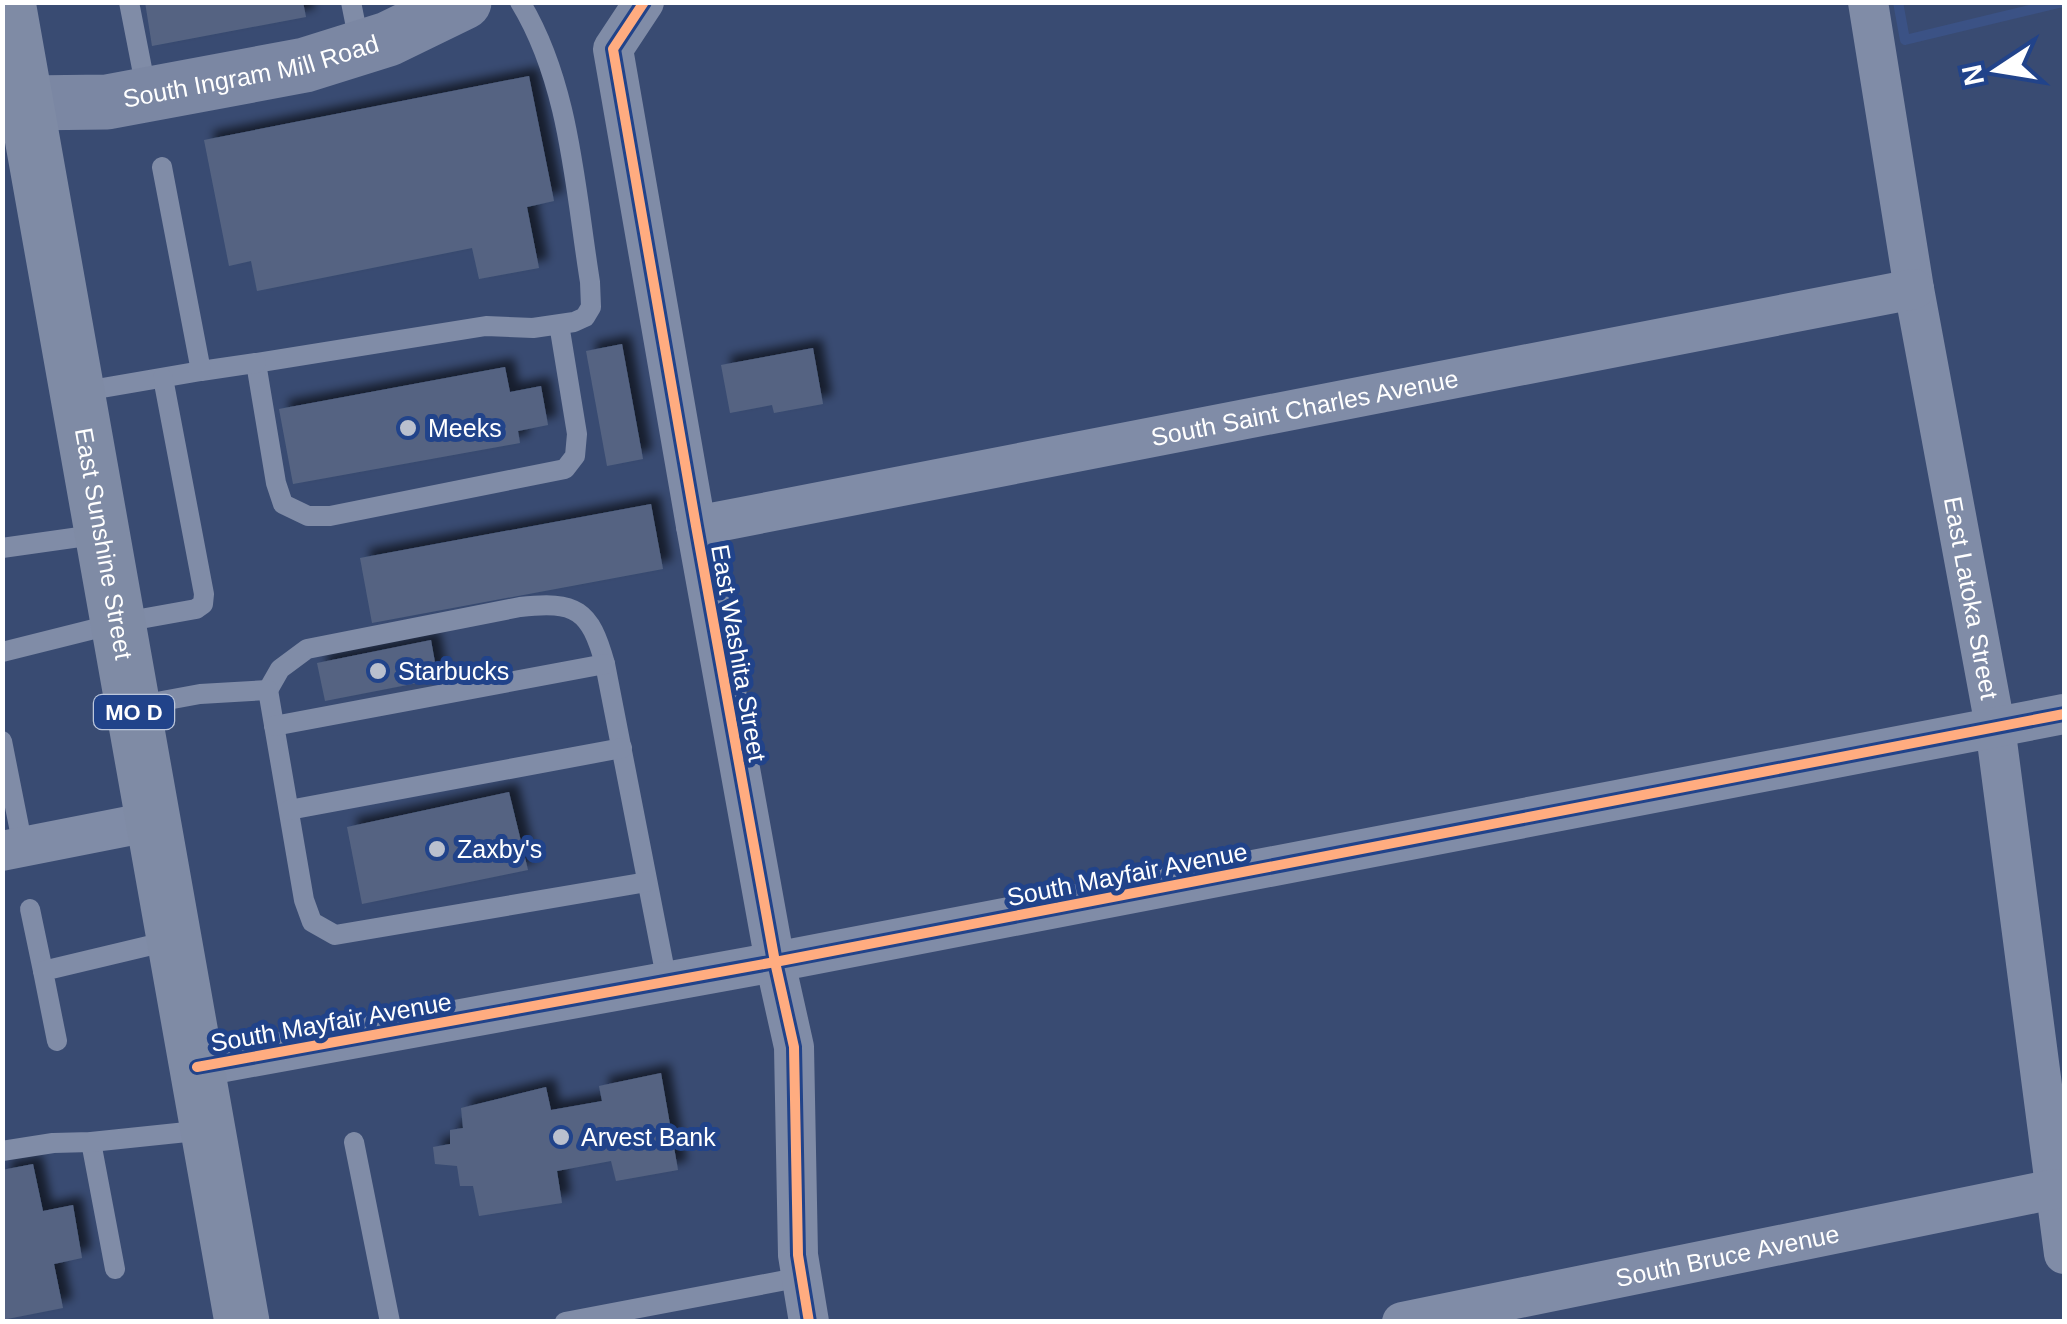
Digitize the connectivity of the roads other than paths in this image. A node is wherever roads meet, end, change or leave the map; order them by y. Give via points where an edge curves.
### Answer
1 (8, 2) edge
2 (130, 2) edge
3 (464, 2) edge
4 (520, 2) edge
5 (644, 2) edge
6 (1868, 2) edge
7 (356, 26) edge
8 (148, 95) junction
9 (14, 104) edge
10 (162, 167) dead end
11 (1914, 289) junction
12 (559, 324) junction
13 (256, 363) junction
14 (201, 371) junction
15 (163, 378) junction
16 (78, 392) junction
17 (696, 526) junction
18 (103, 534) junction
19 (2, 548) edge
20 (118, 623) junction
21 (2, 652) edge
22 (606, 664) junction
23 (268, 690) junction
24 (133, 706) junction
25 (2064, 714) edge
26 (274, 726) junction
27 (1996, 726) junction
28 (2, 741) edge
29 (622, 748) junction
30 (289, 810) junction
31 (154, 821) junction
32 (13, 849) edge
33 (646, 882) junction
34 (30, 909) dead end
35 (175, 939) junction
36 (775, 962) junction
37 (44, 971) junction
38 (666, 982) junction
39 (56, 1041) dead end
40 (196, 1067) junction
41 (208, 1130) junction
42 (92, 1142) junction
43 (354, 1142) dead end
44 (2, 1151) edge
45 (2054, 1189) junction
46 (2064, 1254) edge
47 (115, 1269) dead end
48 (802, 1277) junction
49 (242, 1322) edge
50 (390, 1322) edge
51 (565, 1322) edge
52 (809, 1322) edge
53 (1402, 1322) edge

1 - 9 main road, East Sunshine Street / MO D
2 - 8 lane
3 - 7 street, South Ingram Mill Road via 428,22
4 - 12 lane via 542,41 563,117 590,282 585,317
5 - 17 street, East Washita Street via 613,49
6 - 11 street, East Latoka Street
7 - 8 street, South Ingram Mill Road via 305,66
8 - 9 street, South Ingram Mill Road
9 - 16 main road, East Sunshine Street / MO D
10 - 14 lane
11 - 17 street, South Saint Charles Avenue
11 - 27 street, East Latoka Street
12 - 13 lane via 467,328
12 - 13 lane via 577,434 564,469 330,516 308,516 283,504
13 - 14 lane
14 - 15 lane
15 - 16 lane
15 - 20 lane via 203,604
16 - 18 main road, East Sunshine Street / MO D
17 - 36 street, East Washita Street
18 - 19 lane
18 - 20 main road, East Sunshine Street / MO D
20 - 21 lane
20 - 24 main road, East Sunshine Street / MO D
22 - 23 lane via 587,618 550,603 307,649 280,669
22 - 26 lane
22 - 29 lane
23 - 24 lane
23 - 26 lane
24 - 31 main road, East Sunshine Street / MO D
25 - 27 street, South Mayfair Avenue
26 - 30 lane
27 - 36 street, South Mayfair Avenue
27 - 45 street, East Latoka Street
28 - 32 lane
29 - 30 lane
29 - 33 lane
30 - 33 lane via 312,922 335,935
31 - 32 street
31 - 35 main road, East Sunshine Street / MO D
33 - 38 lane
34 - 37 lane
35 - 37 lane
35 - 40 main road, East Sunshine Street / MO D
36 - 38 street, South Mayfair Avenue
36 - 48 street, East Washita Street via 794,1047
37 - 39 lane
38 - 40 street, South Mayfair Avenue
40 - 41 main road, East Sunshine Street / MO D
41 - 42 lane
41 - 49 main road, East Sunshine Street / MO D
42 - 44 lane
42 - 47 lane
43 - 50 lane
45 - 46 street, East Latoka Street
45 - 53 street, South Bruce Avenue
48 - 51 lane
48 - 52 street, East Washita Street

